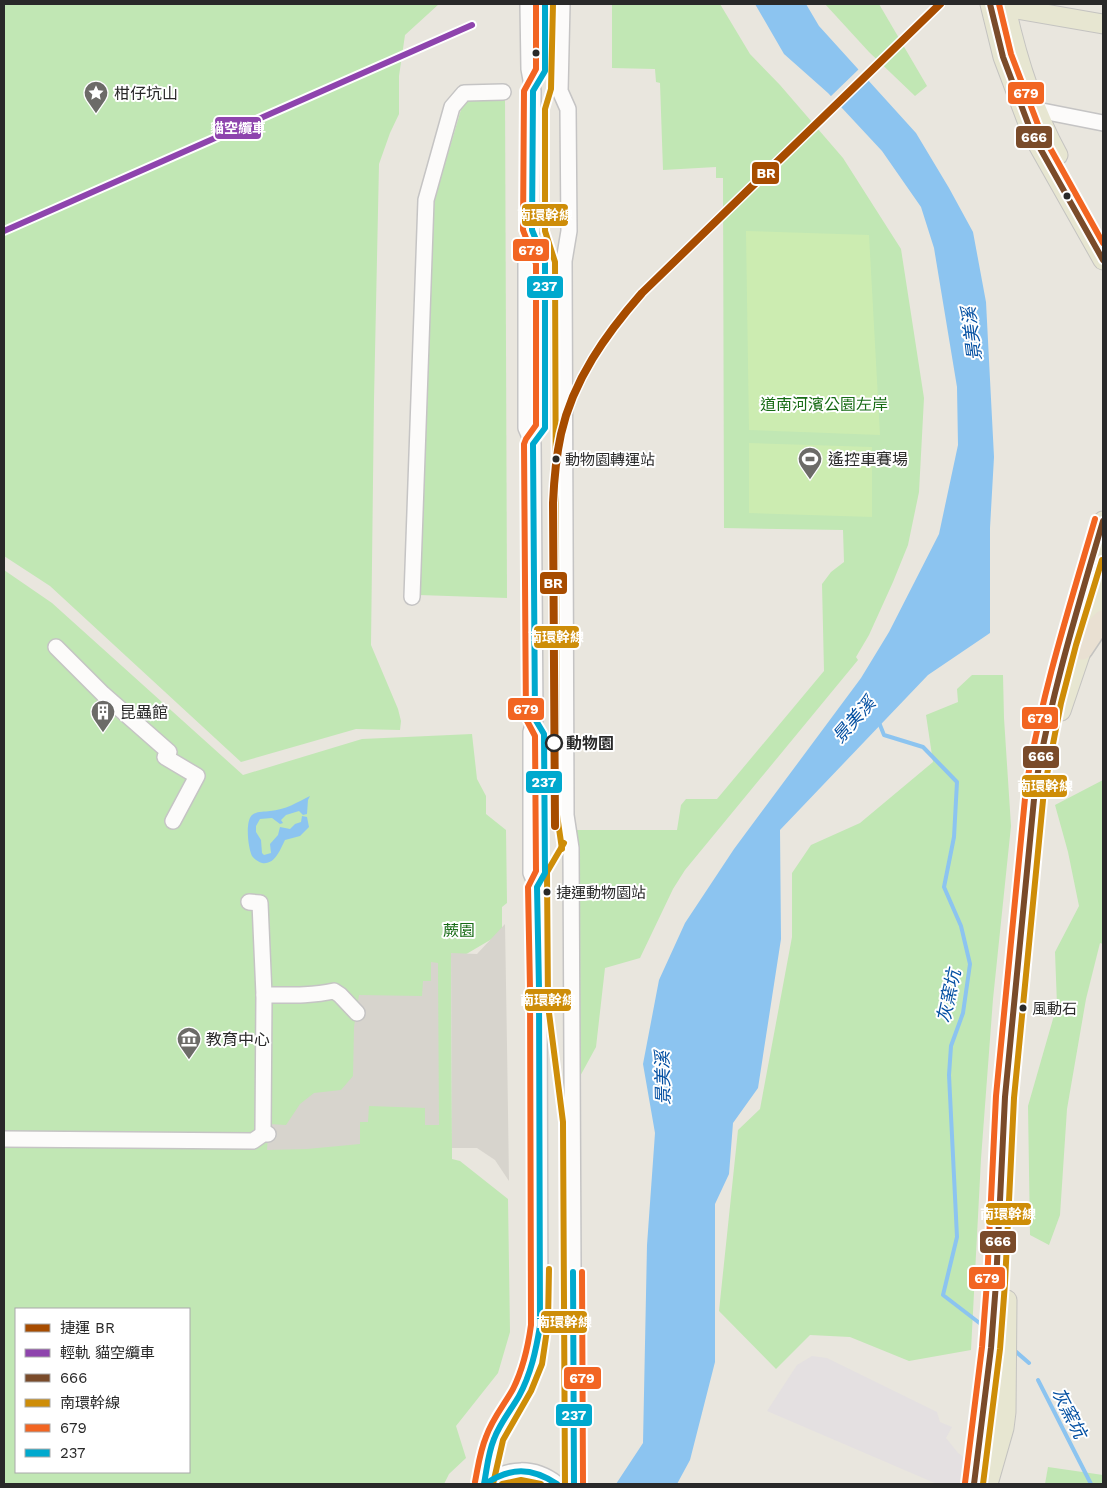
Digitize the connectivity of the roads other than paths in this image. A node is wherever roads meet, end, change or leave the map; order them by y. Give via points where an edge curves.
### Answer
1 (528, 4) edge
2 (562, 4) edge
3 (998, 6) edge
4 (1103, 24) edge
5 (503, 92) dead end
6 (1030, 111) junction
7 (1103, 123) edge
8 (1103, 235) edge
9 (1103, 260) edge
10 (1103, 521) edge
11 (1100, 560) edge
12 (1103, 588) edge
13 (412, 597) dead end
14 (1103, 621) edge
15 (56, 647) dead end
16 (1082, 649) junction
17 (173, 820) dead end
18 (249, 902) dead end
19 (264, 994) junction
20 (357, 1013) dead end
21 (4, 1139) edge
22 (998, 1358) junction
23 (980, 1435) junction
24 (999, 1447) junction
25 (484, 1484) edge
26 (557, 1484) edge
27 (574, 1484) edge
28 (974, 1484) edge
29 (988, 1484) edge

1 - 25 street via 529,69 534,91 532,230 526,260 526,428 533,444 535,719 531,732 531,873 537,887 540,1326 529,1375 494,1439
2 - 27 street via 560,90 568,109 569,232 564,261 563,428 566,815 571,848
3 - 4 main road
3 - 6 main road via 1003,57
5 - 13 street via 464,93 452,107 426,200
6 - 7 street
6 - 8 main road via 1049,138
6 - 9 main road via 1038,146
10 - 11 main road
11 - 22 main road via 1065,650 1042,743 1035,789 1005,1097 996,1283
12 - 16 main road
14 - 16 highway
15 - 17 street via 168,752 165,758 197,776
16 - 22 main road via 1063,704 1046,791 1017,1098
18 - 19 street via 260,902
19 - 20 street via 334,991
19 - 21 street via 266,1134 253,1141
22 - 23 main road
22 - 24 main road via 1006,1412
23 - 24 main road
23 - 28 main road
24 - 29 main road
25 - 26 street via 504,1472 528,1470

